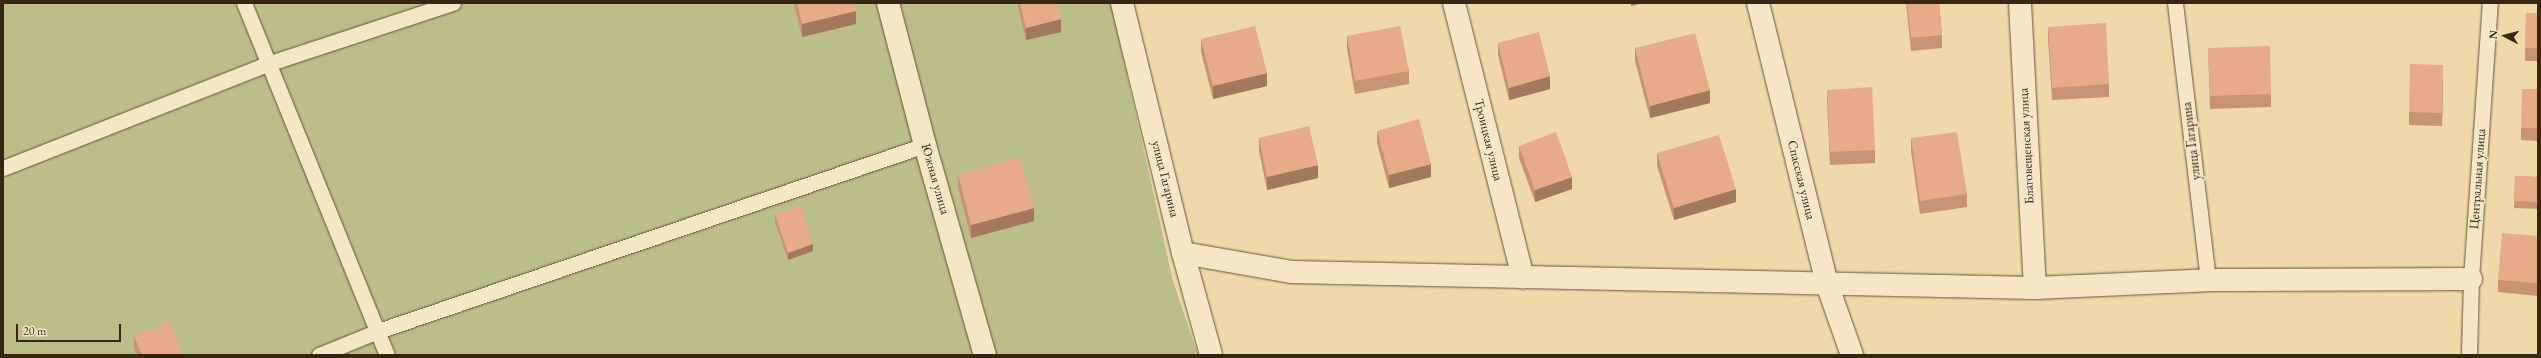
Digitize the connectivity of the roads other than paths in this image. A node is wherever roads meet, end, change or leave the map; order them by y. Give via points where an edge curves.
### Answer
1 (244, 3) edge
2 (453, 3) edge
3 (888, 3) edge
4 (1122, 3) edge
5 (1454, 3) edge
6 (1758, 3) edge
7 (2020, 3) edge
8 (2175, 3) edge
9 (2490, 3) edge
10 (267, 64) junction
11 (925, 145) junction
12 (3, 168) edge
13 (1183, 252) junction
14 (1523, 277) junction
15 (2471, 279) junction
16 (2208, 280) junction
17 (1827, 284) junction
18 (2035, 288) junction
19 (378, 331) junction
20 (319, 355) edge
21 (387, 355) edge
22 (985, 355) edge
23 (1211, 355) edge
24 (1852, 355) edge
25 (2469, 355) edge

1 - 10 lane
2 - 10 lane
3 - 11 street, Южная улица
4 - 13 street, улица Гагарина
5 - 14 street, Троицкая улица
6 - 17 street, Спасская улица
7 - 18 street, Благовещенская улица
8 - 16 lane, улица Гагарина
9 - 15 lane, Центральная улица
10 - 12 lane
10 - 19 lane
11 - 19 lane
11 - 22 street, Южная улица
13 - 14 street via 1292,272
13 - 23 street, улица Гагарина
14 - 17 street
15 - 16 street
15 - 25 lane, Центральная улица
16 - 18 street
17 - 18 street
17 - 24 street, Спасская улица
19 - 20 lane
19 - 21 lane

